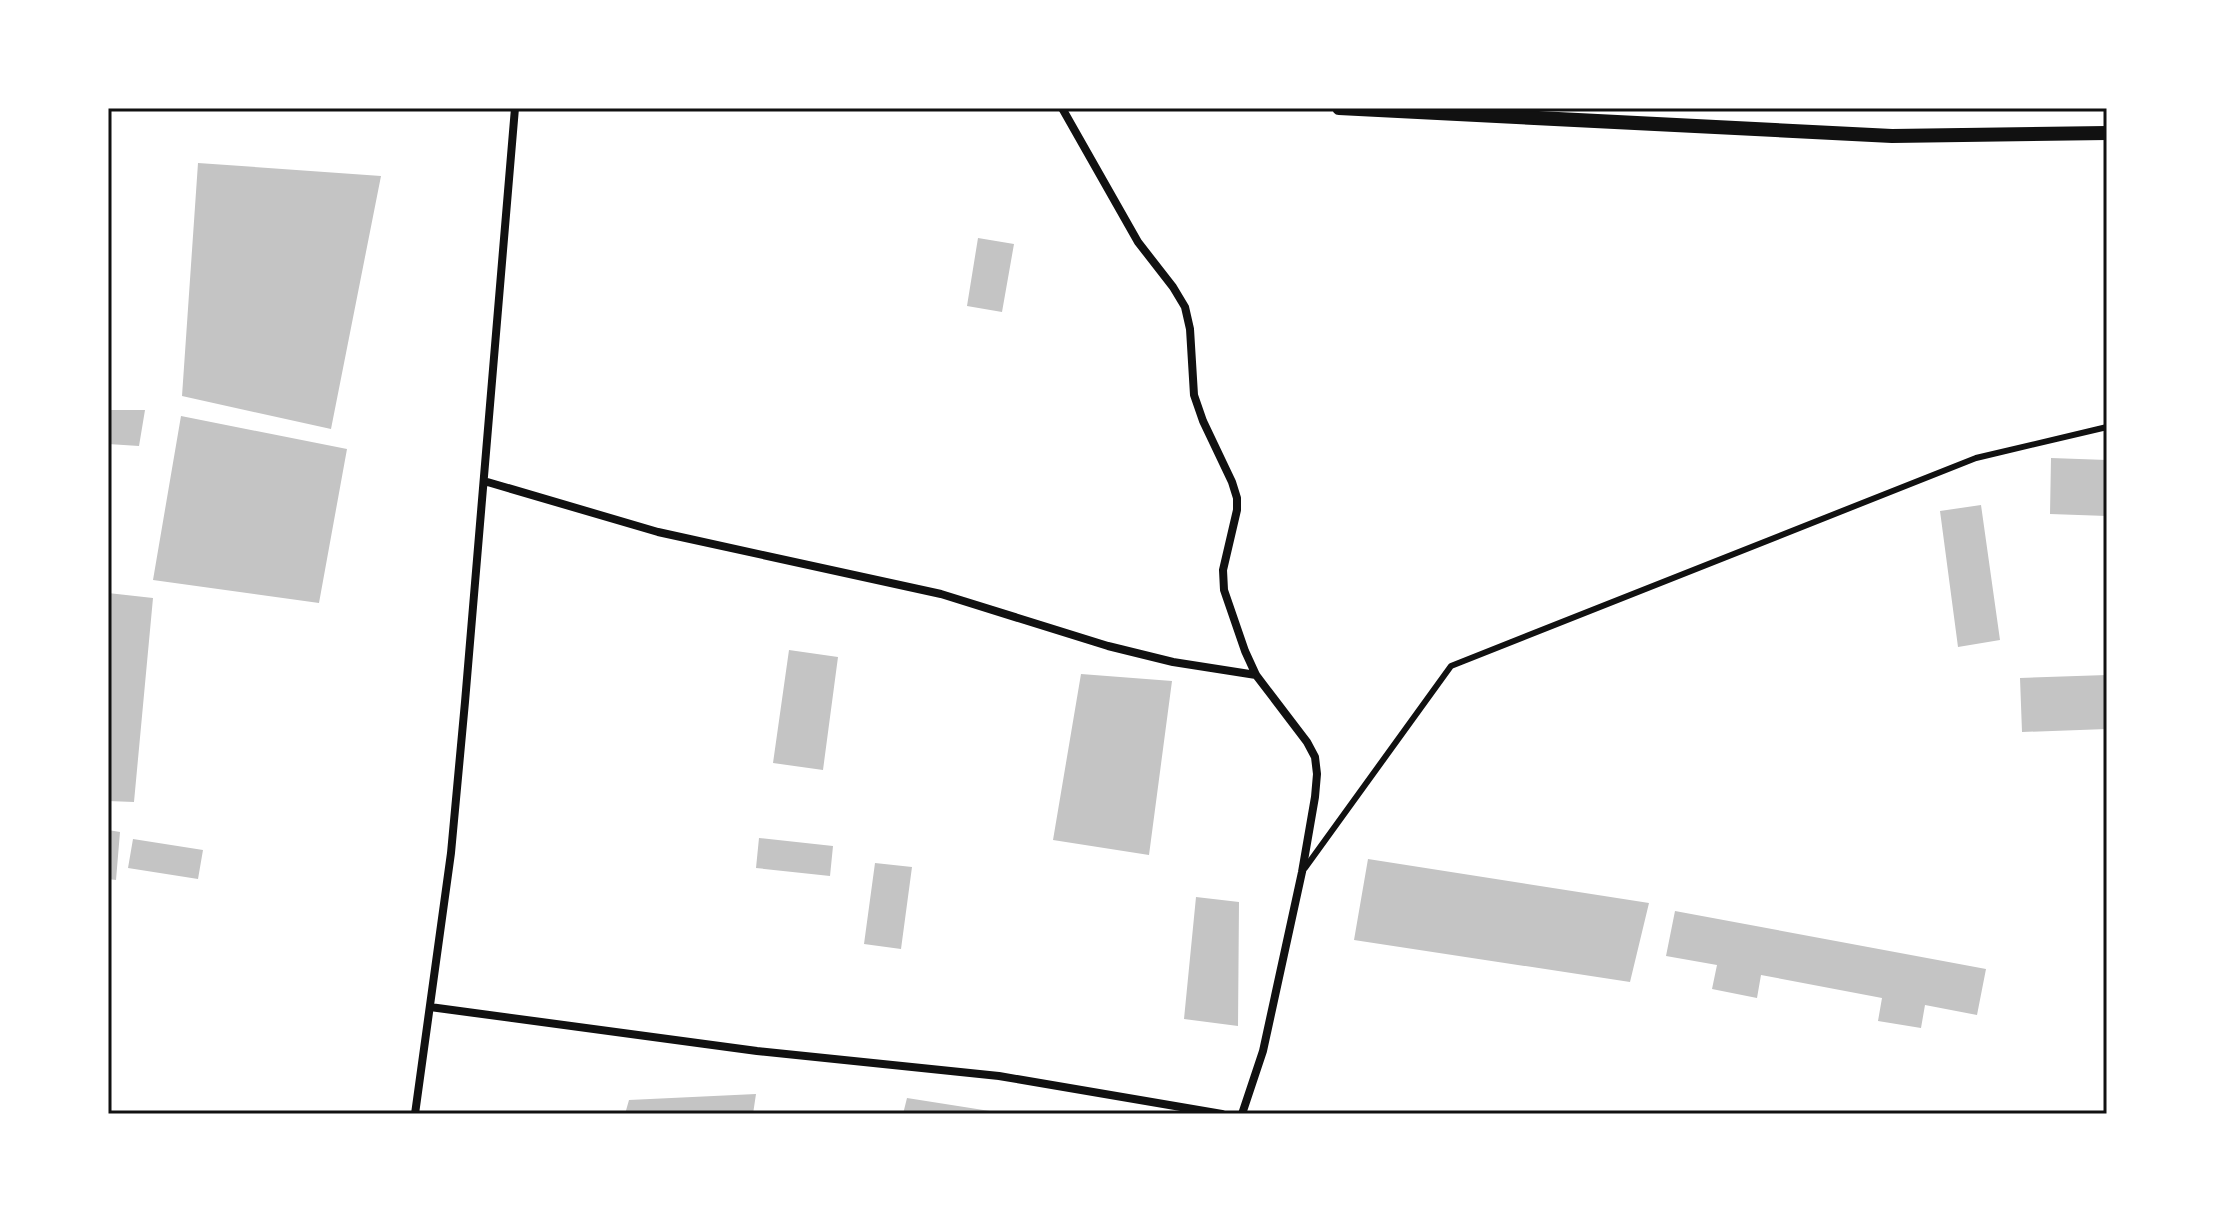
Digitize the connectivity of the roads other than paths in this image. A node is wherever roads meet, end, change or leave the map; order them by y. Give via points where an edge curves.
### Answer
1 (515, 108) edge
2 (1062, 108) edge
3 (1339, 108) edge
4 (2107, 133) edge
5 (2107, 427) edge
6 (484, 481) junction
7 (1256, 675) junction
8 (1302, 872) junction
9 (430, 1007) junction
10 (415, 1114) edge
11 (1222, 1114) edge
12 (1242, 1114) edge

1 - 6 street
2 - 7 street via 1138,242 1185,307 1194,395 1237,498 1224,590
3 - 4 street via 1892,136
5 - 8 lane via 1976,458 1451,666
6 - 7 street via 658,532 941,594 1108,646
6 - 9 street via 451,853
7 - 8 street via 1315,757 1315,797
8 - 12 street via 1263,1051
9 - 10 street
9 - 11 street via 757,1051 999,1076

